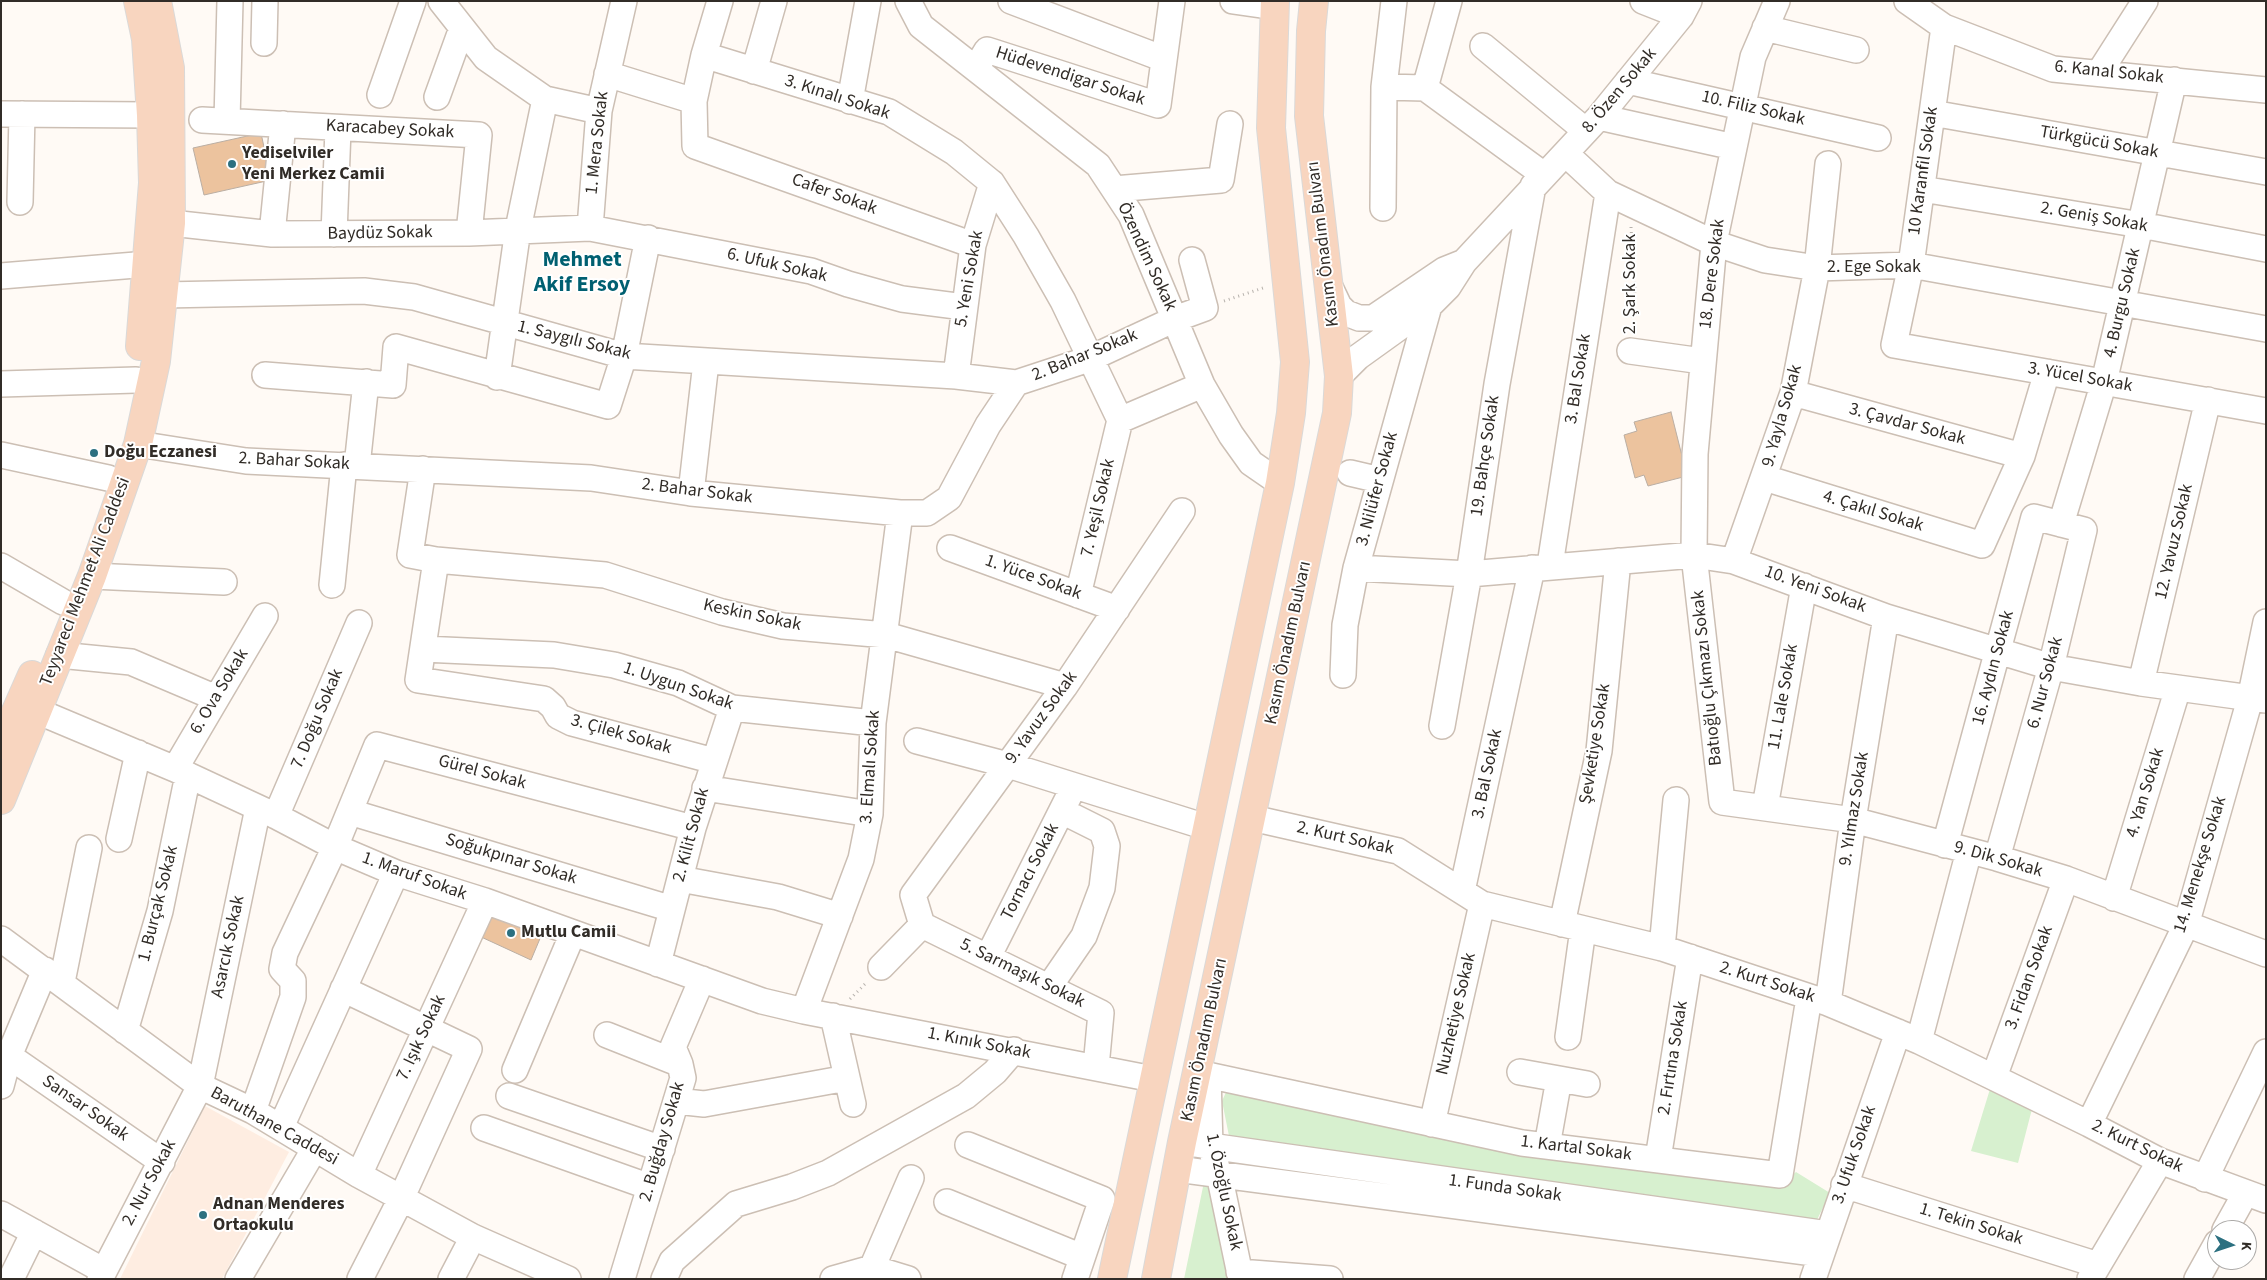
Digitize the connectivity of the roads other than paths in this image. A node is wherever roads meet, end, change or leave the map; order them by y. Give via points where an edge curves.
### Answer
1 (138, 1) edge
2 (158, 1) edge
3 (230, 1) edge
4 (266, 1) edge
5 (413, 1) edge
6 (442, 1) edge
7 (624, 1) edge
8 (720, 1) edge
9 (774, 1) edge
10 (868, 1) edge
11 (908, 1) edge
12 (1011, 1) edge
13 (1172, 1) edge
14 (1233, 1) edge
15 (1314, 1) edge
16 (1394, 1) edge
17 (1449, 1) edge
18 (1644, 1) edge
19 (1777, 1) edge
20 (2145, 1) edge
21 (1909, 2) edge
22 (1275, 4) edge
23 (1685, 9) edge
24 (1944, 26) junction
25 (462, 28) junction
26 (1766, 28) junction
27 (264, 43) dead end
28 (1483, 46) dead end
29 (1856, 50) dead end
30 (704, 55) junction
31 (1164, 59) junction
32 (976, 68) junction
33 (754, 71) junction
34 (2100, 73) junction
35 (607, 74) junction
36 (2174, 80) junction
37 (1628, 81) junction
38 (1384, 87) junction
39 (1425, 88) junction
40 (2266, 90) edge
41 (380, 95) dead end
42 (437, 97) dead end
43 (545, 99) junction
44 (694, 101) junction
45 (850, 101) junction
46 (1742, 106) junction
47 (599, 110) junction
48 (1932, 113) junction
49 (12, 114) edge
50 (151, 115) junction
51 (202, 120) dead end
52 (227, 121) junction
53 (283, 124) junction
54 (1230, 124) dead end
55 (1593, 124) junction
56 (338, 128) junction
57 (1878, 138) dead end
58 (1734, 147) junction
59 (2157, 153) junction
60 (1566, 154) junction
61 (1828, 164) dead end
62 (2266, 172) edge
63 (1538, 181) junction
64 (992, 183) junction
65 (1114, 189) junction
66 (1922, 189) junction
67 (1619, 199) junction
68 (20, 202) dead end
69 (1383, 208) dead end
70 (172, 223) junction
71 (2141, 225) junction
72 (590, 228) junction
73 (518, 230) junction
74 (469, 233) junction
75 (272, 234) junction
76 (334, 234) junction
77 (648, 238) junction
78 (1714, 243) junction
79 (973, 244) junction
80 (2266, 249) edge
81 (1192, 260) dead end
82 (1464, 262) junction
83 (148, 264) junction
84 (1911, 265) junction
85 (1817, 268) junction
86 (1, 276) edge
87 (1329, 285) junction
88 (164, 295) junction
89 (2123, 303) junction
90 (1429, 306) junction
91 (964, 307) junction
92 (1175, 319) junction
93 (505, 323) junction
94 (2266, 329) edge
95 (1894, 345) joint
96 (1630, 352) road end
97 (624, 356) junction
98 (1089, 359) junction
99 (1702, 361) junction
100 (706, 362) junction
101 (2046, 372) junction
102 (265, 376) dead end
103 (497, 376) junction
104 (956, 376) junction
105 (1339, 376) junction
106 (136, 380) junction
107 (366, 382) junction
108 (2104, 382) junction
109 (1016, 383) junction
110 (1, 384) edge
111 (1202, 385) junction
112 (1793, 393) junction
113 (2208, 400) junction
114 (2266, 411) edge
115 (1120, 420) junction
116 (138, 444) junction
117 (1, 455) edge
118 (2022, 456) junction
119 (351, 466) junction
120 (423, 470) junction
121 (1350, 473) dead end
122 (108, 478) junction
123 (1765, 478) junction
124 (1380, 480) junction
125 (1280, 483) junction
126 (691, 493) junction
127 (1182, 511) dead end
128 (900, 513) junction
129 (2061, 524) junction
130 (950, 548) dead end
131 (1694, 555) junction
132 (436, 560) junction
133 (1618, 561) junction
134 (1734, 561) junction
135 (1, 566) edge
136 (1541, 566) junction
137 (1356, 568) junction
138 (1469, 574) junction
139 (92, 576) junction
140 (224, 582) dead end
141 (332, 585) dead end
142 (1804, 586) junction
143 (1078, 595) junction
144 (63, 602) junction
145 (1117, 609) junction
146 (265, 616) dead end
147 (1886, 617) junction
148 (2266, 622) edge
149 (359, 623) dead end
150 (886, 636) junction
151 (423, 649) junction
152 (1999, 650) junction
153 (59, 655) junction
154 (2051, 666) junction
155 (1344, 674) dead end
156 (2141, 683) junction
157 (1066, 686) junction
158 (2178, 688) junction
159 (216, 698) junction
160 (2258, 699) edge
161 (732, 708) junction
162 (37, 712) junction
163 (873, 723) junction
164 (1442, 726) dead end
165 (918, 741) dead end
166 (1, 745) edge
167 (138, 754) junction
168 (714, 761) junction
169 (1008, 765) junction
170 (181, 772) junction
171 (1074, 786) junction
172 (705, 788) junction
173 (1, 800) edge
174 (1676, 800) dead end
175 (1722, 802) joint
176 (1765, 807) junction
177 (1062, 811) junction
178 (267, 812) junction
179 (350, 812) junction
180 (870, 814) junction
181 (1252, 818) junction
182 (1853, 820) junction
183 (1206, 827) junction
184 (693, 828) junction
185 (119, 839) dead end
186 (1945, 845) junction
187 (335, 847) junction
188 (89, 848) dead end
189 (1969, 851) junction
190 (1997, 858) junction
191 (396, 874) junction
192 (680, 879) junction
193 (2066, 879) junction
194 (1472, 898) junction
195 (2114, 898) junction
196 (485, 902) junction
197 (672, 909) junction
198 (840, 916) junction
199 (922, 925) junction
200 (2186, 925) junction
201 (1572, 926) junction
202 (574, 933) junction
203 (1, 939) edge
204 (1662, 948) junction
205 (2266, 954) edge
206 (988, 957) junction
207 (1690, 957) junction
208 (658, 964) junction
209 (881, 967) road end
210 (54, 976) junction
211 (702, 979) junction
212 (1049, 987) junction
213 (343, 989) junction
214 (1819, 1000) junction
215 (804, 1011) junction
216 (833, 1016) junction
217 (427, 1028) junction
218 (125, 1031) junction
219 (607, 1035) dead end
220 (1909, 1036) junction
221 (1568, 1037) dead end
222 (1014, 1050) junction
223 (2266, 1052) edge
224 (9, 1056) junction
225 (680, 1064) junction
226 (1096, 1067) junction
227 (515, 1070) dead end
228 (1520, 1072) dead end
229 (1203, 1074) junction
230 (1994, 1077) junction
231 (847, 1078) junction
232 (1153, 1079) junction
233 (1559, 1079) junction
234 (1587, 1084) dead end
235 (1, 1086) edge
236 (200, 1086) junction
237 (509, 1096) dead end
238 (676, 1101) junction
239 (853, 1104) dead end
240 (252, 1111) junction
241 (1432, 1124) junction
242 (2089, 1124) junction
243 (281, 1127) junction
244 (484, 1128) dead end
245 (1182, 1142) junction
246 (968, 1145) dead end
247 (1210, 1146) junction
248 (1547, 1146) junction
249 (315, 1148) junction
250 (662, 1149) junction
251 (1658, 1159) junction
252 (2160, 1161) junction
253 (162, 1162) junction
254 (1177, 1169) junction
255 (1220, 1174) junction
256 (359, 1175) junction
257 (911, 1178) dead end
258 (2205, 1179) junction
259 (1844, 1185) junction
260 (650, 1187) junction
261 (2256, 1197) edge
262 (401, 1199) junction
263 (947, 1202) dead end
264 (1, 1214) edge
265 (2234, 1220) edge
266 (34, 1232) junction
267 (473, 1237) junction
268 (1825, 1244) junction
269 (2207, 1262) edge
270 (872, 1268) junction
271 (1079, 1268) edge
272 (2094, 1272) edge
273 (102, 1275) edge
274 (1240, 1276) edge
275 (240, 1278) edge
276 (565, 1278) edge
277 (11, 1279) edge
278 (360, 1279) edge
279 (451, 1279) edge
280 (622, 1279) edge
281 (664, 1279) edge
282 (833, 1279) edge
283 (908, 1279) edge
284 (1112, 1279) edge
285 (1156, 1279) edge
286 (1330, 1279) edge
287 (1813, 1279) edge
288 (2197, 1279) edge

1 - 50 main road, Teyyareci Mehmet Ali Caddesi via 146,39
2 - 70 main road, Teyyareci Mehmet Ali Caddesi via 170,68
3 - 52 street
4 - 27 street
5 - 41 street
6 - 25 street
7 - 35 street, 1. Mera Sokak
8 - 30 street
9 - 33 street
10 - 45 street
11 - 32 street, Özendim Sokak via 921,26
12 - 31 street
13 - 31 street, Hüdevendigar Sokak
14 - 22 street
15 - 87 main road, Kasım Önadım Bulvarı via 1309,116
16 - 38 street
17 - 39 street
18 - 23 street
19 - 26 street, 18. Dere Sokak
20 - 34 street
21 - 24 street, 6. Kanal Sokak
22 - 125 main road via 1272,128 1295,362
23 - 37 street, 8. Özen Sokak
24 - 34 street, 6. Kanal Sokak via 2053,68
24 - 48 street, 10 Karanfil Sokak
25 - 42 street
25 - 43 street via 486,58
26 - 29 street
26 - 46 street, 18. Dere Sokak via 1753,57
28 - 55 street
30 - 33 street, 3. Kınalı Sokak
30 - 44 street
31 - 32 street, Hüdevendigar Sokak via 1158,105 987,50
32 - 65 street, Özendim Sokak via 1098,165
33 - 45 street, 3. Kınalı Sokak
34 - 36 street, 6. Kanal Sokak
35 - 44 street
35 - 47 street, 1. Mera Sokak
36 - 40 street, 6. Kanal Sokak
36 - 59 street, 4. Burgu Sokak
37 - 46 street, 10. Filiz Sokak
37 - 55 street, 8. Özen Sokak
38 - 39 street
38 - 69 street
39 - 63 street
43 - 47 street
43 - 73 street
44 - 79 street, Cafer Sokak via 696,146
45 - 64 street, 3. Kınalı Sokak via 889,112 954,152
46 - 57 street, 10. Filiz Sokak
46 - 58 street, 18. Dere Sokak
47 - 72 street, 1. Mera Sokak
48 - 59 street, Türkgücü Sokak
48 - 66 street, 10 Karanfil Sokak
49 - 50 street
49 - 68 street
50 - 83 main road, Teyyareci Mehmet Ali Caddesi via 153,183
51 - 52 street, Karacabey Sokak
52 - 53 street, Karacabey Sokak
53 - 56 street, Karacabey Sokak
53 - 75 street
54 - 65 street via 1221,180
55 - 58 street
55 - 60 street, 8. Özen Sokak
56 - 74 street, Karacabey Sokak via 478,134
56 - 76 street
58 - 78 street, 18. Dere Sokak
59 - 62 street, Türkgücü Sokak
59 - 71 street, 4. Burgu Sokak
60 - 63 street, 8. Özen Sokak
60 - 67 street, 2. Ege Sokak
61 - 85 street, 9. Yayla Sokak
63 - 82 street, 8. Özen Sokak
63 - 138 street, 19. Bahçe Sokak via 1497,384
64 - 79 street, 5. Yeni Sokak
64 - 98 street, 3. Kınalı Sokak via 1063,301
65 - 92 street, Özendim Sokak via 1131,215
66 - 71 street, 2. Geniş Sokak
66 - 84 street, 10 Karanfil Sokak
67 - 78 street, 2. Ege Sokak
67 - 136 street, 3. Bal Sokak
70 - 75 street, Baydüz Sokak
70 - 88 main road, Teyyareci Mehmet Ali Caddesi
71 - 80 street, 2. Geniş Sokak
71 - 89 street, 4. Burgu Sokak
72 - 73 street, Baydüz Sokak
72 - 77 street, 6. Ufuk Sokak
73 - 74 street, Baydüz Sokak
73 - 93 street
74 - 76 street, Baydüz Sokak
75 - 76 street, Baydüz Sokak
77 - 91 street, 6. Ufuk Sokak via 811,271 902,299
77 - 97 street
78 - 85 street, 2. Ege Sokak via 1765,260
78 - 99 street, 18. Dere Sokak
79 - 91 street, 5. Yeni Sokak
81 - 92 street, 2. Bahar Sokak via 1205,308
82 - 87 street, 8. Özen Sokak via 1437,274 1373,318 1358,318 1346,313 1338,306
82 - 90 street, 8. Özen Sokak via 1448,287
83 - 86 street
83 - 106 main road, Teyyareci Mehmet Ali Caddesi
84 - 85 street, 2. Ege Sokak
84 - 89 street, 2. Ege Sokak
84 - 95 street, 10 Karanfil Sokak
85 - 112 street, 9. Yayla Sokak
87 - 105 main road, Kasım Önadım Bulvarı
88 - 93 street, 1. Saygılı Sokak via 364,291 414,297
88 - 116 main road, Teyyareci Mehmet Ali Caddesi via 156,362
89 - 94 street, 2. Ege Sokak
89 - 108 street, 4. Burgu Sokak
90 - 105 street, 8. Özen Sokak via 1373,346
90 - 124 street, 3. Nilüfer Sokak
91 - 104 street, 5. Yeni Sokak
92 - 98 street, 2. Bahar Sokak
92 - 111 street, Özendim Sokak
93 - 97 street, 1. Saygılı Sokak
93 - 103 street
95 - 101 street, 3. Yücel Sokak
96 - 99 street, 2. Şark Sokak
97 - 100 street, 1. Saygılı Sokak
97 - 103 street via 608,406
98 - 109 street, 2. Bahar Sokak
98 - 115 street
99 - 131 street, 18. Dere Sokak via 1695,454
100 - 104 street, 1. Saygılı Sokak
100 - 126 street
101 - 108 street, 3. Yücel Sokak
101 - 118 street
102 - 107 street
103 - 107 street via 396,347 393,385
104 - 109 street, 1. Saygılı Sokak
105 - 181 main road, Kasım Önadım Bulvarı via 1337,413 1326,469
106 - 110 street
106 - 122 main road, Teyyareci Mehmet Ali Caddesi via 123,436
107 - 119 street
108 - 113 street, 3. Yücel Sokak
108 - 129 street, 4. Burgu Sokak
109 - 128 street, 2. Bahar Sokak via 988,425 949,498 927,513
111 - 115 street
111 - 125 street, Özendim Sokak via 1230,435 1251,463
112 - 118 street, 3. Çavdar Sokak
112 - 123 street, 9. Yayla Sokak
113 - 114 street, 3. Yücel Sokak
113 - 156 street, 12. Yavuz Sokak
115 - 143 street, 7. Yeşil Sokak
116 - 119 street, 2. Bahar Sokak via 246,461
116 - 139 main road, Teyyareci Mehmet Ali Caddesi
117 - 122 street
118 - 123 street, 4. Çakıl Sokak via 1982,545
119 - 120 street, 2. Bahar Sokak
119 - 141 street
120 - 126 street, 2. Bahar Sokak via 591,478
120 - 132 street, Keskin Sokak via 410,555
121 - 124 street
122 - 144 main road, Teyyareci Mehmet Ali Caddesi
123 - 134 street, 9. Yayla Sokak
124 - 137 street, 3. Nilüfer Sokak
125 - 183 main road
126 - 128 street, 2. Bahar Sokak
127 - 145 street, 9. Yavuz Sokak
128 - 150 street, 3. Elmalı Sokak
129 - 152 street, 16. Aydın Sokak via 2034,517
129 - 154 street, 6. Nur Sokak via 2084,530
130 - 143 street, 1. Yüce Sokak
131 - 133 street, 10. Yeni Sokak
131 - 134 street, 10. Yeni Sokak
131 - 175 street, Batıoğlu Çıkmazı Sokak
132 - 150 street, Keskin Sokak via 605,575 722,612 783,626
132 - 151 street
133 - 136 street, 10. Yeni Sokak
133 - 201 street, Şevketiye Sokak via 1599,751
134 - 142 street, 10. Yeni Sokak
135 - 144 street
136 - 138 street, 10. Yeni Sokak
136 - 194 street, 3. Bal Sokak
137 - 138 street, 10. Yeni Sokak
137 - 155 street, 3. Nilüfer Sokak via 1345,625
138 - 164 street, 19. Bahçe Sokak
139 - 140 street
139 - 153 main road, Teyyareci Mehmet Ali Caddesi
142 - 147 street, 10. Yeni Sokak
142 - 176 street, 11. Lale Sokak
143 - 145 street, 1. Yüce Sokak
144 - 166 main road, Teyyareci Mehmet Ali Caddesi
145 - 157 street, 9. Yavuz Sokak
146 - 159 street, 6. Ova Sokak
147 - 152 street, 10. Yeni Sokak
147 - 182 street, 9. Yılmaz Sokak
148 - 160 street, 14. Menekşe Sokak
149 - 178 street, 7. Doğu Sokak
150 - 157 street, Keskin Sokak
150 - 163 street, 3. Elmalı Sokak
151 - 161 street, 1. Uygun Sokak via 554,655 614,665 678,683
151 - 168 street, 3. Çilek Sokak via 418,680 544,699 558,716 572,723
152 - 154 street, 10. Yeni Sokak
152 - 186 street, 16. Aydın Sokak
153 - 159 street via 131,662
153 - 162 main road, Teyyareci Mehmet Ali Caddesi
154 - 156 street, 10. Yeni Sokak
154 - 190 street, 6. Nur Sokak
156 - 158 street, 10. Yeni Sokak
157 - 169 street, 9. Yavuz Sokak
158 - 160 street, 10. Yeni Sokak
158 - 195 street, 4. Yan Sokak
159 - 170 street, 6. Ova Sokak
160 - 200 street, 14. Menekşe Sokak
161 - 163 street, 1. Uygun Sokak
161 - 168 street, 2. Kilit Sokak
162 - 167 street, 1. Maruf Sokak
162 - 173 main road, Teyyareci Mehmet Ali Caddesi
163 - 180 street, 3. Elmalı Sokak
165 - 169 street
167 - 170 street, 1. Maruf Sokak
167 - 185 street
168 - 172 street, 2. Kilit Sokak
169 - 171 street
169 - 199 street, 9. Yavuz Sokak via 913,895
170 - 178 street, 1. Maruf Sokak
170 - 218 street, 1. Burçak Sokak via 160,911
171 - 177 street, Tornacı Sokak
171 - 183 street
172 - 180 street
172 - 184 street, 2. Kilit Sokak
174 - 204 street
175 - 176 street, 9. Dik Sokak
176 - 182 street, 9. Dik Sokak
177 - 206 street, Tornacı Sokak
177 - 212 street via 1102,831 1107,846 1102,888 1084,936
178 - 187 street, 1. Maruf Sokak
178 - 236 street, Asarcık Sokak
179 - 184 street, Gürel Sokak via 377,745
179 - 187 street, Gürel Sokak
179 - 197 street, Soğukpınar Sokak
180 - 198 street, 3. Elmalı Sokak via 861,859
181 - 194 street, 2. Kurt Sokak via 1398,851
181 - 229 main road, Kasım Önadım Bulvarı
182 - 186 street, 9. Dik Sokak
182 - 214 street, 9. Yılmaz Sokak
183 - 232 main road
184 - 192 street, 2. Kilit Sokak
186 - 189 street, 9. Dik Sokak
187 - 191 street, 1. Maruf Sokak
187 - 240 street, Gürel Sokak via 285,953 282,969 293,981 293,997
188 - 210 street
189 - 190 street, 9. Dik Sokak
189 - 220 street, 3. Ufuk Sokak
190 - 193 street, 9. Dik Sokak
191 - 196 street, 1. Maruf Sokak
191 - 213 street
192 - 197 street, 2. Kilit Sokak
192 - 198 street via 778,897
193 - 195 street, 9. Dik Sokak
193 - 230 street, 3. Fidan Sokak
194 - 201 street, 2. Kurt Sokak
194 - 241 street, Nuzhetiye Sokak
195 - 200 street, 9. Dik Sokak
196 - 202 street, 1. Maruf Sokak
196 - 217 street, 7. Işık Sokak
197 - 208 street, 2. Kilit Sokak
198 - 215 street, 3. Elmalı Sokak
199 - 206 street, 5. Sarmaşık Sokak
199 - 209 street
200 - 205 street, 9. Dik Sokak
200 - 242 street, 14. Menekşe Sokak
201 - 204 street, 2. Kurt Sokak
201 - 221 street, Şevketiye Sokak
202 - 208 street, 1. Maruf Sokak
202 - 227 street
203 - 210 street, Baruthane Caddesi
204 - 207 street, 2. Kurt Sokak
206 - 212 street, 5. Sarmaşık Sokak
207 - 214 street, 2. Kurt Sokak
207 - 251 street, 2. Fırtına Sokak
208 - 211 street, 1. Maruf Sokak
210 - 218 street, Baruthane Caddesi
210 - 224 street
211 - 215 street, 1. Maruf Sokak
211 - 225 street, 2. Buğday Sokak via 673,1047
212 - 226 street, 5. Sarmaşık Sokak via 1101,1013
213 - 217 street
213 - 243 street
214 - 220 street, 2. Kurt Sokak
214 - 251 street, 1. Kartal Sokak via 1780,1175
215 - 216 street, 1. Kınık Sokak
216 - 222 street, 1. Kınık Sokak
216 - 231 street
217 - 256 street, 7. Işık Sokak
217 - 262 street via 469,1049
218 - 236 street, Baruthane Caddesi
219 - 225 street
220 - 230 street, 2. Kurt Sokak
220 - 259 street, 3. Ufuk Sokak
222 - 226 street, 1. Kınık Sokak
222 - 281 street via 995,1072 966,1096 828,1173 736,1204 672,1261
223 - 258 street
224 - 235 street
224 - 253 street, Sansar Sokak
225 - 238 street, 2. Buğday Sokak via 683,1078
226 - 232 street, 1. Kınık Sokak
228 - 233 street
229 - 241 street, 1. Kartal Sokak
229 - 245 main road, Kasım Önadım Bulvarı
229 - 247 street, 1. Özoğlu Sokak
230 - 242 street, 2. Kurt Sokak
231 - 238 street via 704,1104
231 - 239 street
232 - 284 main road
233 - 234 street
233 - 248 street
236 - 240 street, Baruthane Caddesi
236 - 253 street, 2. Nur Sokak
237 - 250 street
238 - 250 street, 2. Buğday Sokak
240 - 243 street, Baruthane Caddesi
241 - 248 street, 1. Kartal Sokak
242 - 252 street, 2. Kurt Sokak
243 - 249 street, Baruthane Caddesi
244 - 260 street
245 - 247 street, 1. Funda Sokak
245 - 254 main road, Kasım Önadım Bulvarı
246 - 271 street via 1102,1199
247 - 255 street, 1. Özoğlu Sokak
247 - 268 street, 1. Funda Sokak
248 - 251 street, 1. Kartal Sokak
249 - 256 street, Baruthane Caddesi
249 - 275 street
250 - 260 street, 2. Buğday Sokak
252 - 258 street, 2. Kurt Sokak
252 - 272 street
253 - 273 street, 2. Nur Sokak
254 - 255 street, 1. Funda Sokak
254 - 285 main road, Kasım Önadım Bulvarı
255 - 268 street, 1. Funda Sokak
255 - 274 street, 1. Özoğlu Sokak
256 - 262 street, Baruthane Caddesi
257 - 270 street
258 - 261 street, 2. Kurt Sokak
259 - 268 street, 3. Ufuk Sokak
259 - 272 street, 1. Tekin Sokak
260 - 280 street, 2. Buğday Sokak
261 - 265 street
262 - 267 street, Baruthane Caddesi
262 - 278 street
263 - 271 street
264 - 266 street
266 - 273 street
266 - 277 street
267 - 276 street, Baruthane Caddesi
267 - 279 street
268 - 287 street, 3. Ufuk Sokak
269 - 288 street
270 - 282 street
270 - 283 street
274 - 286 street

